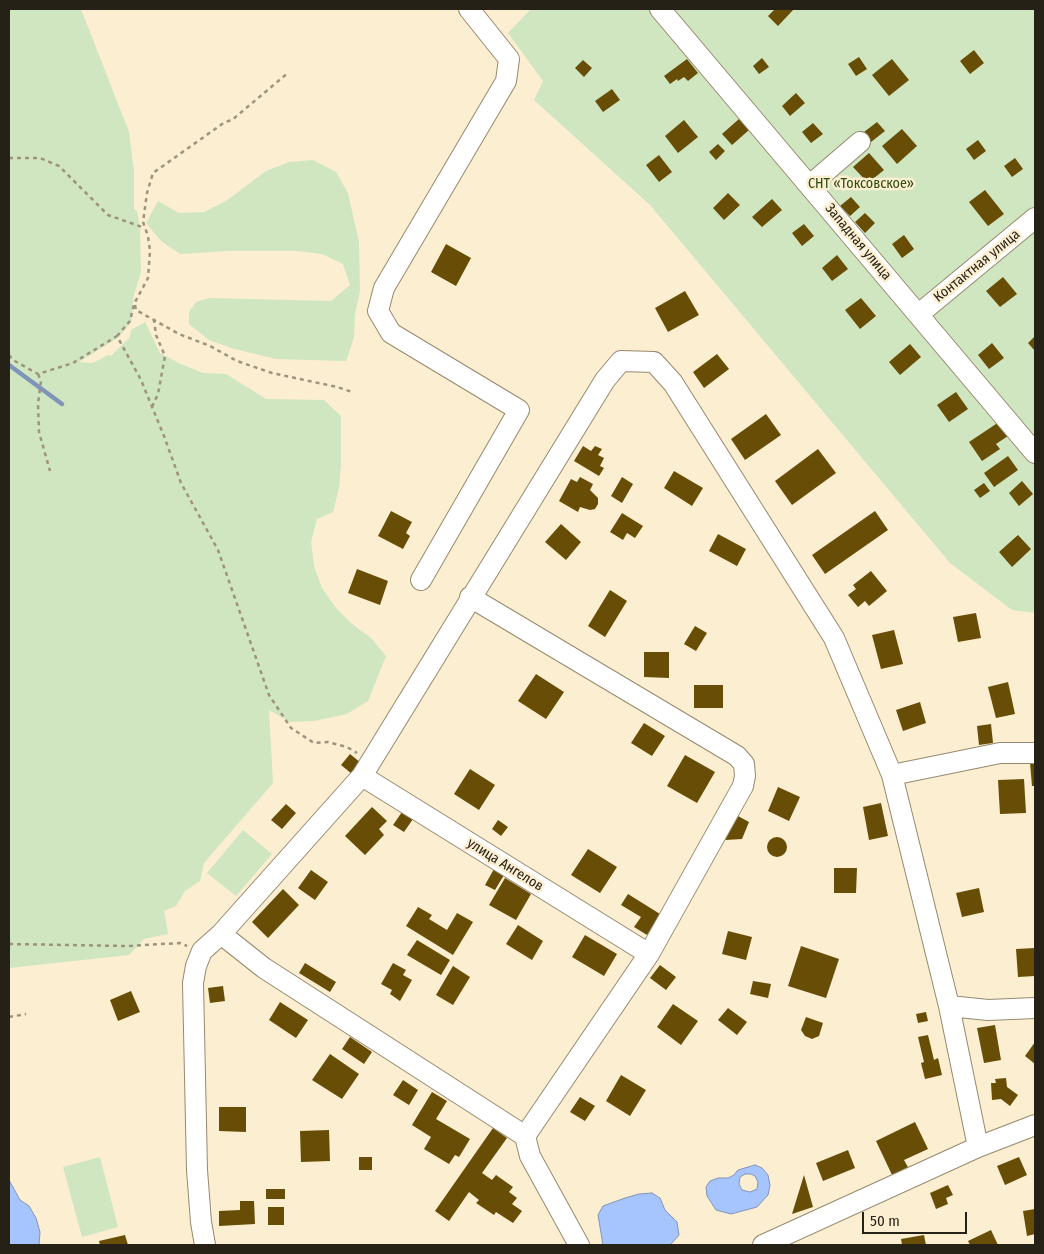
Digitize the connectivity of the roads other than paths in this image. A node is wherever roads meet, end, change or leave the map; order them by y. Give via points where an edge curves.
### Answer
1 (469, 9) edge
2 (660, 9) edge
3 (860, 142) dead end
4 (810, 185) junction
5 (1035, 218) edge
6 (919, 314) junction
7 (1035, 453) edge
8 (421, 580) dead end
9 (470, 597) junction
10 (1035, 753) edge
11 (366, 768) junction
12 (892, 775) junction
13 (221, 934) junction
14 (649, 954) junction
15 (949, 1006) junction
16 (1035, 1008) edge
17 (1035, 1125) edge
18 (525, 1136) junction
19 (978, 1147) junction
20 (205, 1245) edge
21 (579, 1245) edge
22 (763, 1245) edge

1 - 8 street via 509,59 506,81 384,288 378,311 390,334 520,410
2 - 4 street, Западная улица
3 - 4 street
4 - 6 street, Западная улица
5 - 6 street, Контактная улица
6 - 7 street, Западная улица
9 - 11 street
9 - 12 street via 605,380 621,361 654,362 673,383 834,638
9 - 14 street via 737,756 744,764 743,786
10 - 12 street via 1000,754
11 - 13 street
11 - 14 street, улица Ангелов
12 - 15 street
13 - 18 street via 264,968
13 - 20 street via 202,951 193,983 197,1170
14 - 18 street
15 - 16 street via 988,1010
15 - 19 street
17 - 19 street
18 - 21 street via 530,1156
19 - 22 street

